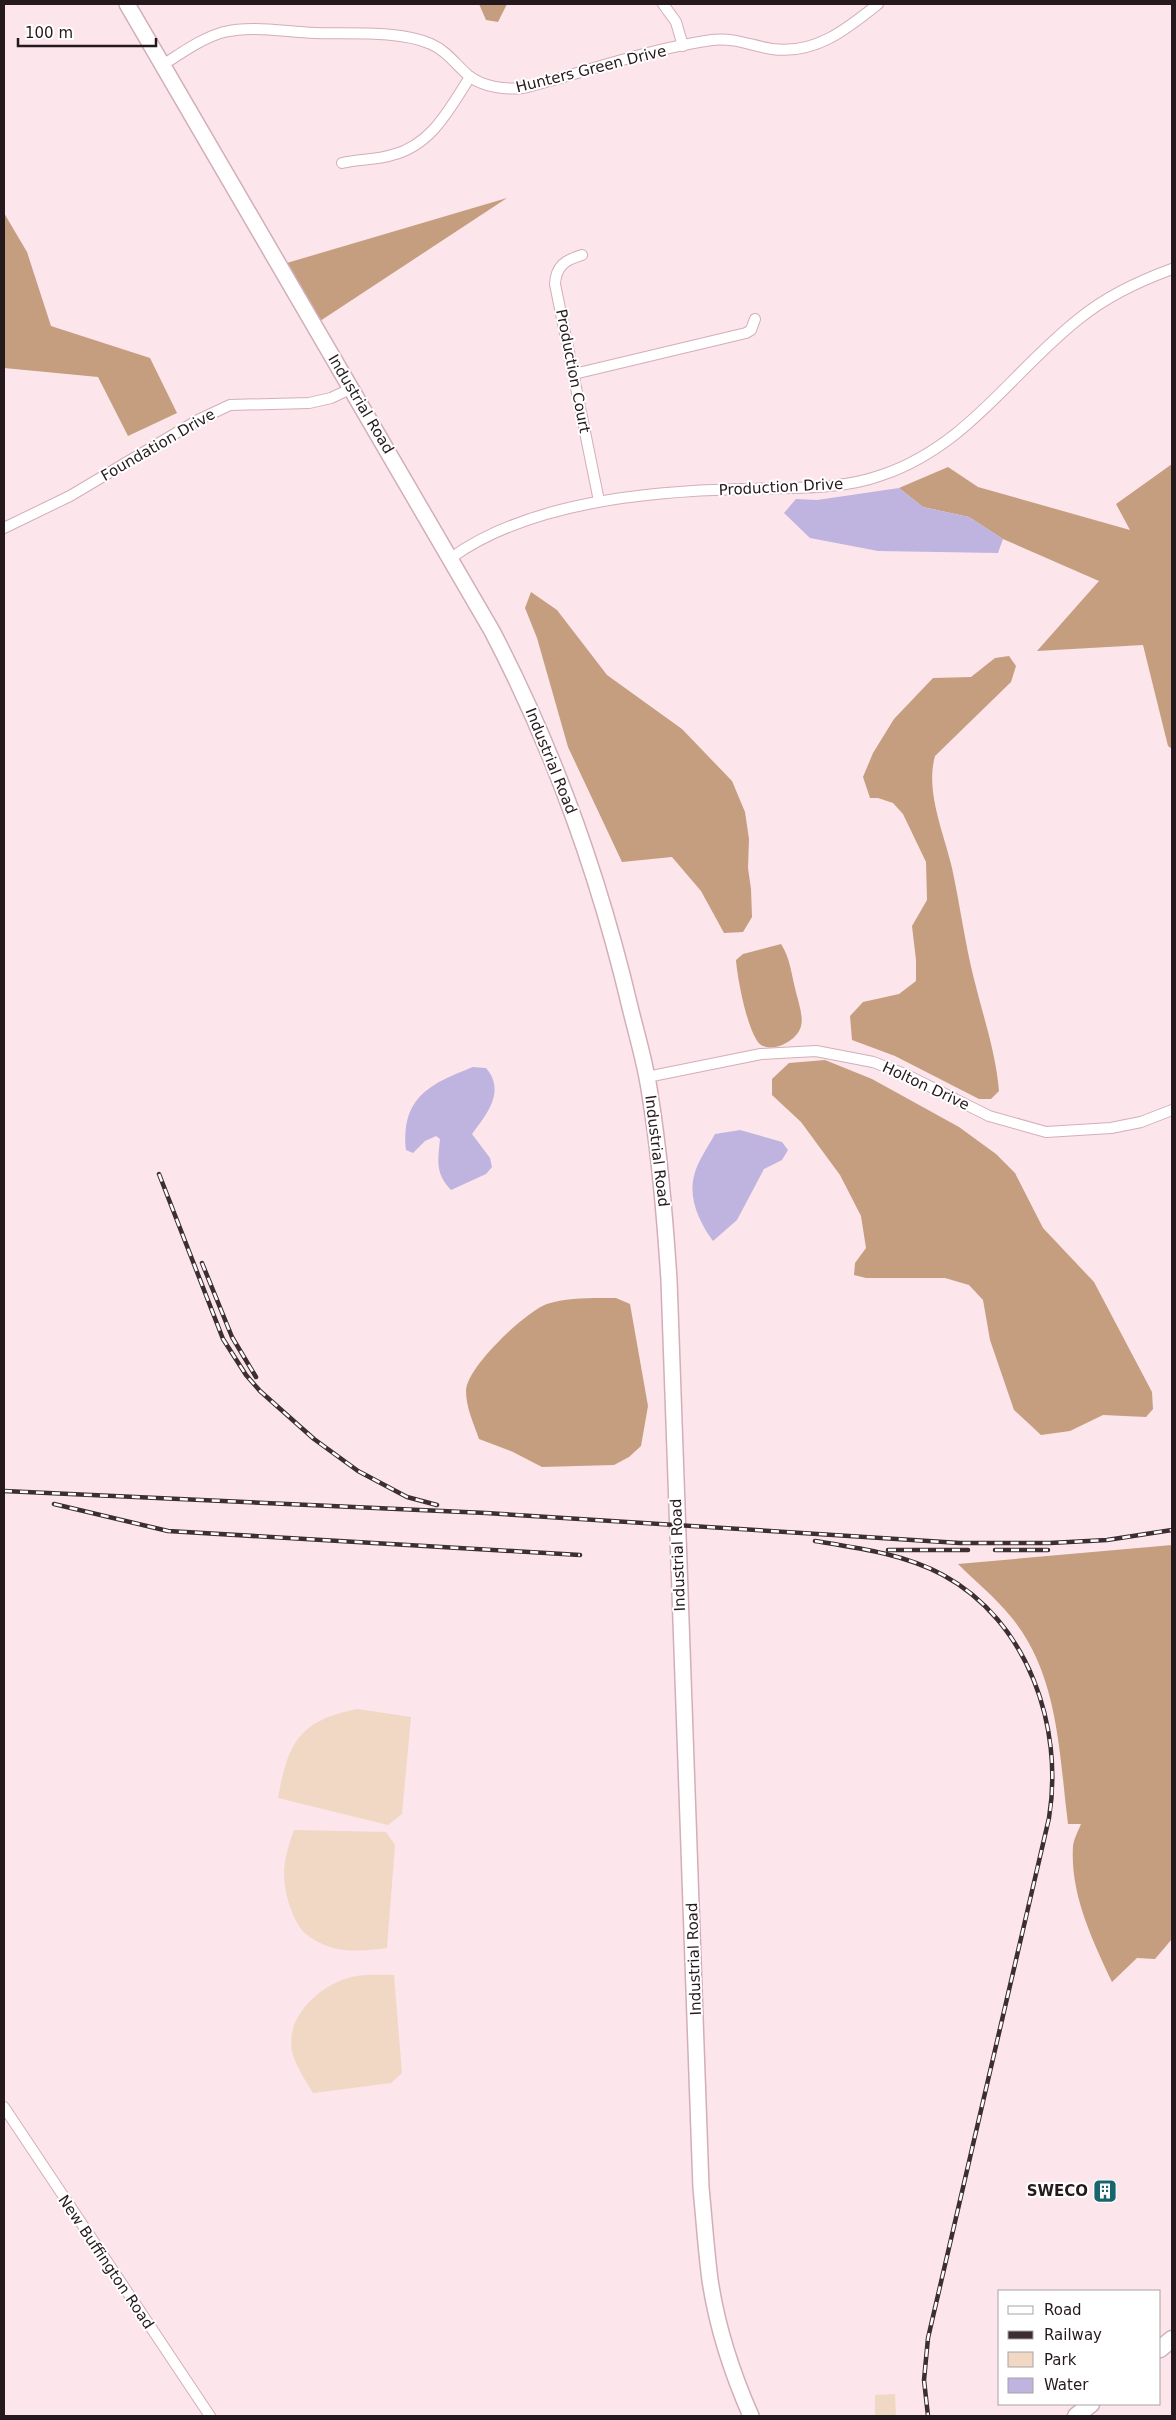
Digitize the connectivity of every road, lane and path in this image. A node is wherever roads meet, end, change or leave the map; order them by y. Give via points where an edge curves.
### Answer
1 (127, 4) edge
2 (663, 4) edge
3 (878, 4) edge
4 (683, 46) junction
5 (164, 64) junction
6 (470, 77) junction
7 (342, 163) dead end
8 (582, 255) dead end
9 (1172, 269) edge
10 (754, 319) dead end
11 (574, 374) junction
12 (350, 389) junction
13 (599, 501) junction
14 (4, 528) edge
15 (451, 558) junction
16 (647, 1077) junction
17 (1172, 1110) edge
18 (4, 2107) edge
19 (1172, 2339) edge
20 (1161, 2348) edge
21 (1091, 2405) edge
22 (210, 2416) edge
23 (751, 2416) edge
24 (1076, 2416) edge

1 - 5 main road, Industrial Road
2 - 4 street via 676,22
3 - 4 street, Hunters Green Drive via 842,32 802,48 774,49 727,40
4 - 6 street, Hunters Green Drive via 524,88 498,88
5 - 6 street, Hunters Green Drive via 212,36 253,29 407,37 432,44
5 - 12 main road, Industrial Road
6 - 7 street via 434,131 418,143 392,155
8 - 11 street, Production Court via 564,261 556,273 555,284
9 - 13 street, Production Drive via 1127,288 1088,311 955,436 924,457 885,474 828,486 662,493
10 - 11 street via 751,330 746,334
11 - 13 street, Production Court
12 - 14 street, Foundation Drive via 319,402 230,405 198,420 70,496
12 - 15 main road, Industrial Road
13 - 15 street, Production Drive via 524,523 468,545
15 - 16 main road, Industrial Road via 507,660 562,784 588,854 616,949
16 - 17 street, Holton Drive via 761,1054 816,1051 873,1062 905,1074 990,1116 1046,1132 1111,1128 1141,1122
16 - 23 main road, Industrial Road via 664,1195 669,1280 701,2188 710,2280 719,2324
18 - 22 street, New Buffington Road
19 - 20 main road
21 - 24 main road

